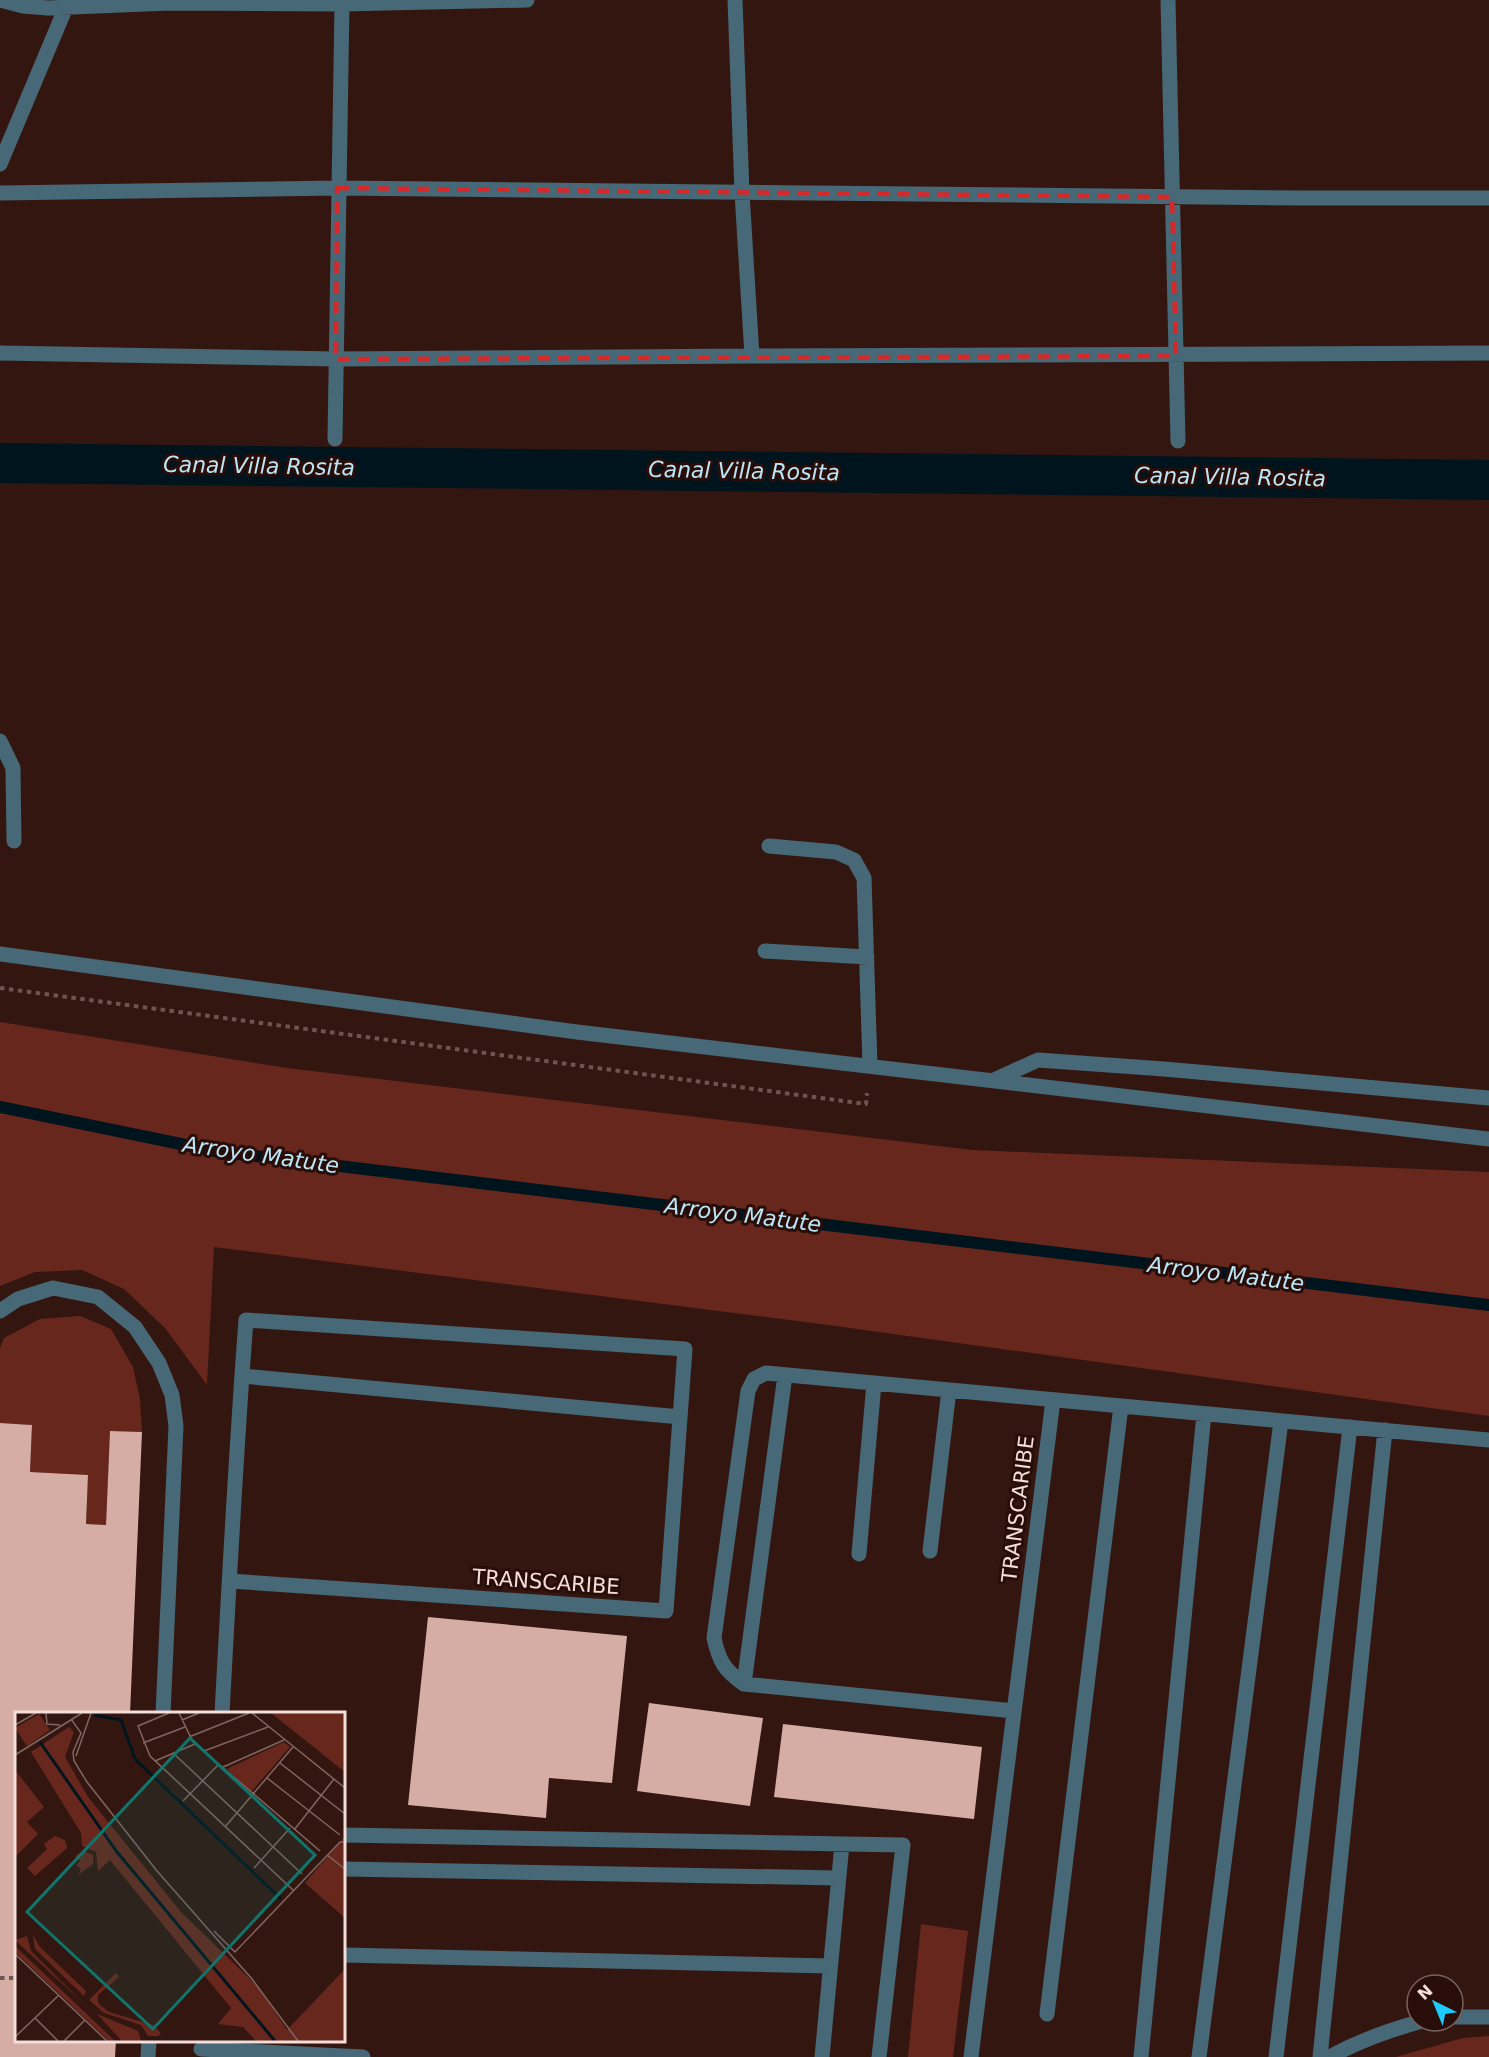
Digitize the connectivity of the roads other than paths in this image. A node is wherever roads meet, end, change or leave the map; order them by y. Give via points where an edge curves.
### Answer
1 (0, 0) edge
2 (527, 0) edge
3 (735, 0) edge
4 (1168, 0) edge
5 (170, 2) edge
6 (374, 2) edge
7 (342, 4) junction
8 (66, 7) junction
9 (0, 164) edge
10 (337, 188) junction
11 (0, 193) edge
12 (742, 193) junction
13 (1172, 197) junction
14 (1489, 198) edge
15 (0, 353) edge
16 (1489, 353) edge
17 (752, 356) junction
18 (1176, 356) junction
19 (336, 360) junction
20 (335, 440) dead end
21 (1178, 441) dead end
22 (0, 741) edge
23 (14, 841) dead end
24 (769, 846) dead end
25 (765, 951) dead end
26 (0, 954) edge
27 (867, 957) junction
28 (870, 1065) junction
29 (994, 1080) junction
30 (1489, 1098) edge
31 (1489, 1138) edge
32 (0, 1311) edge
33 (785, 1375) junction
34 (242, 1376) junction
35 (874, 1383) junction
36 (949, 1390) junction
37 (1053, 1400) junction
38 (1121, 1406) junction
39 (1204, 1414) junction
40 (680, 1417) junction
41 (1281, 1421) junction
42 (1350, 1427) junction
43 (1385, 1430) junction
44 (1489, 1440) edge
45 (930, 1551) dead end
46 (859, 1554) dead end
47 (230, 1581) junction
48 (744, 1684) junction
49 (1014, 1711) junction
50 (163, 1712) edge
51 (222, 1712) edge
52 (345, 1835) edge
53 (842, 1844) junction
54 (345, 1869) edge
55 (838, 1878) junction
56 (345, 1955) edge
57 (830, 1966) junction
58 (1047, 2014) dead end
59 (1465, 2017) edge
60 (1489, 2017) edge
61 (1405, 2026) edge
62 (201, 2049) edge
63 (363, 2057) edge
64 (822, 2057) edge
65 (879, 2057) edge
66 (971, 2057) edge
67 (1141, 2057) edge
68 (1199, 2057) edge
69 (1276, 2057) edge
70 (1320, 2057) edge
71 (1330, 2057) edge

1 - 8 street via 23,6
2 - 6 street
3 - 12 street
4 - 13 street
5 - 7 street
5 - 8 street
6 - 7 street
7 - 10 street
8 - 9 street
10 - 11 street
10 - 12 street
10 - 19 street
12 - 13 street
12 - 17 street
13 - 14 street
13 - 18 street
15 - 19 street
16 - 18 street
17 - 18 street
17 - 19 street
18 - 21 street
19 - 20 street
22 - 23 street via 13,768
24 - 27 street via 836,852 854,860 864,879
25 - 27 street
26 - 28 street via 577,1032
27 - 28 street
28 - 29 street
29 - 30 street via 1038,1060
29 - 31 street
32 - 50 street via 18,1299 53,1288 98,1297 135,1327 159,1363 172,1395 176,1426
33 - 35 street
33 - 48 street
33 - 48 street via 766,1372 754,1379 748,1391 714,1638 719,1658 730,1674
34 - 40 street
34 - 40 street, TRANSCARIBE via 246,1320 685,1349
34 - 47 street, TRANSCARIBE
35 - 36 street
35 - 46 street
36 - 37 street
36 - 45 street
37 - 38 street
37 - 49 street, TRANSCARIBE
38 - 39 street
38 - 58 street
39 - 41 street
39 - 67 street
40 - 47 street, TRANSCARIBE via 666,1611
41 - 42 street
41 - 68 street
42 - 43 street
42 - 69 street
43 - 44 street
43 - 70 street
47 - 51 street, TRANSCARIBE
48 - 49 street
49 - 66 street, TRANSCARIBE
52 - 53 street
53 - 55 street
53 - 65 street via 903,1845
54 - 55 street
55 - 57 street
56 - 57 street
57 - 64 street
59 - 60 street
61 - 71 street
62 - 63 street

